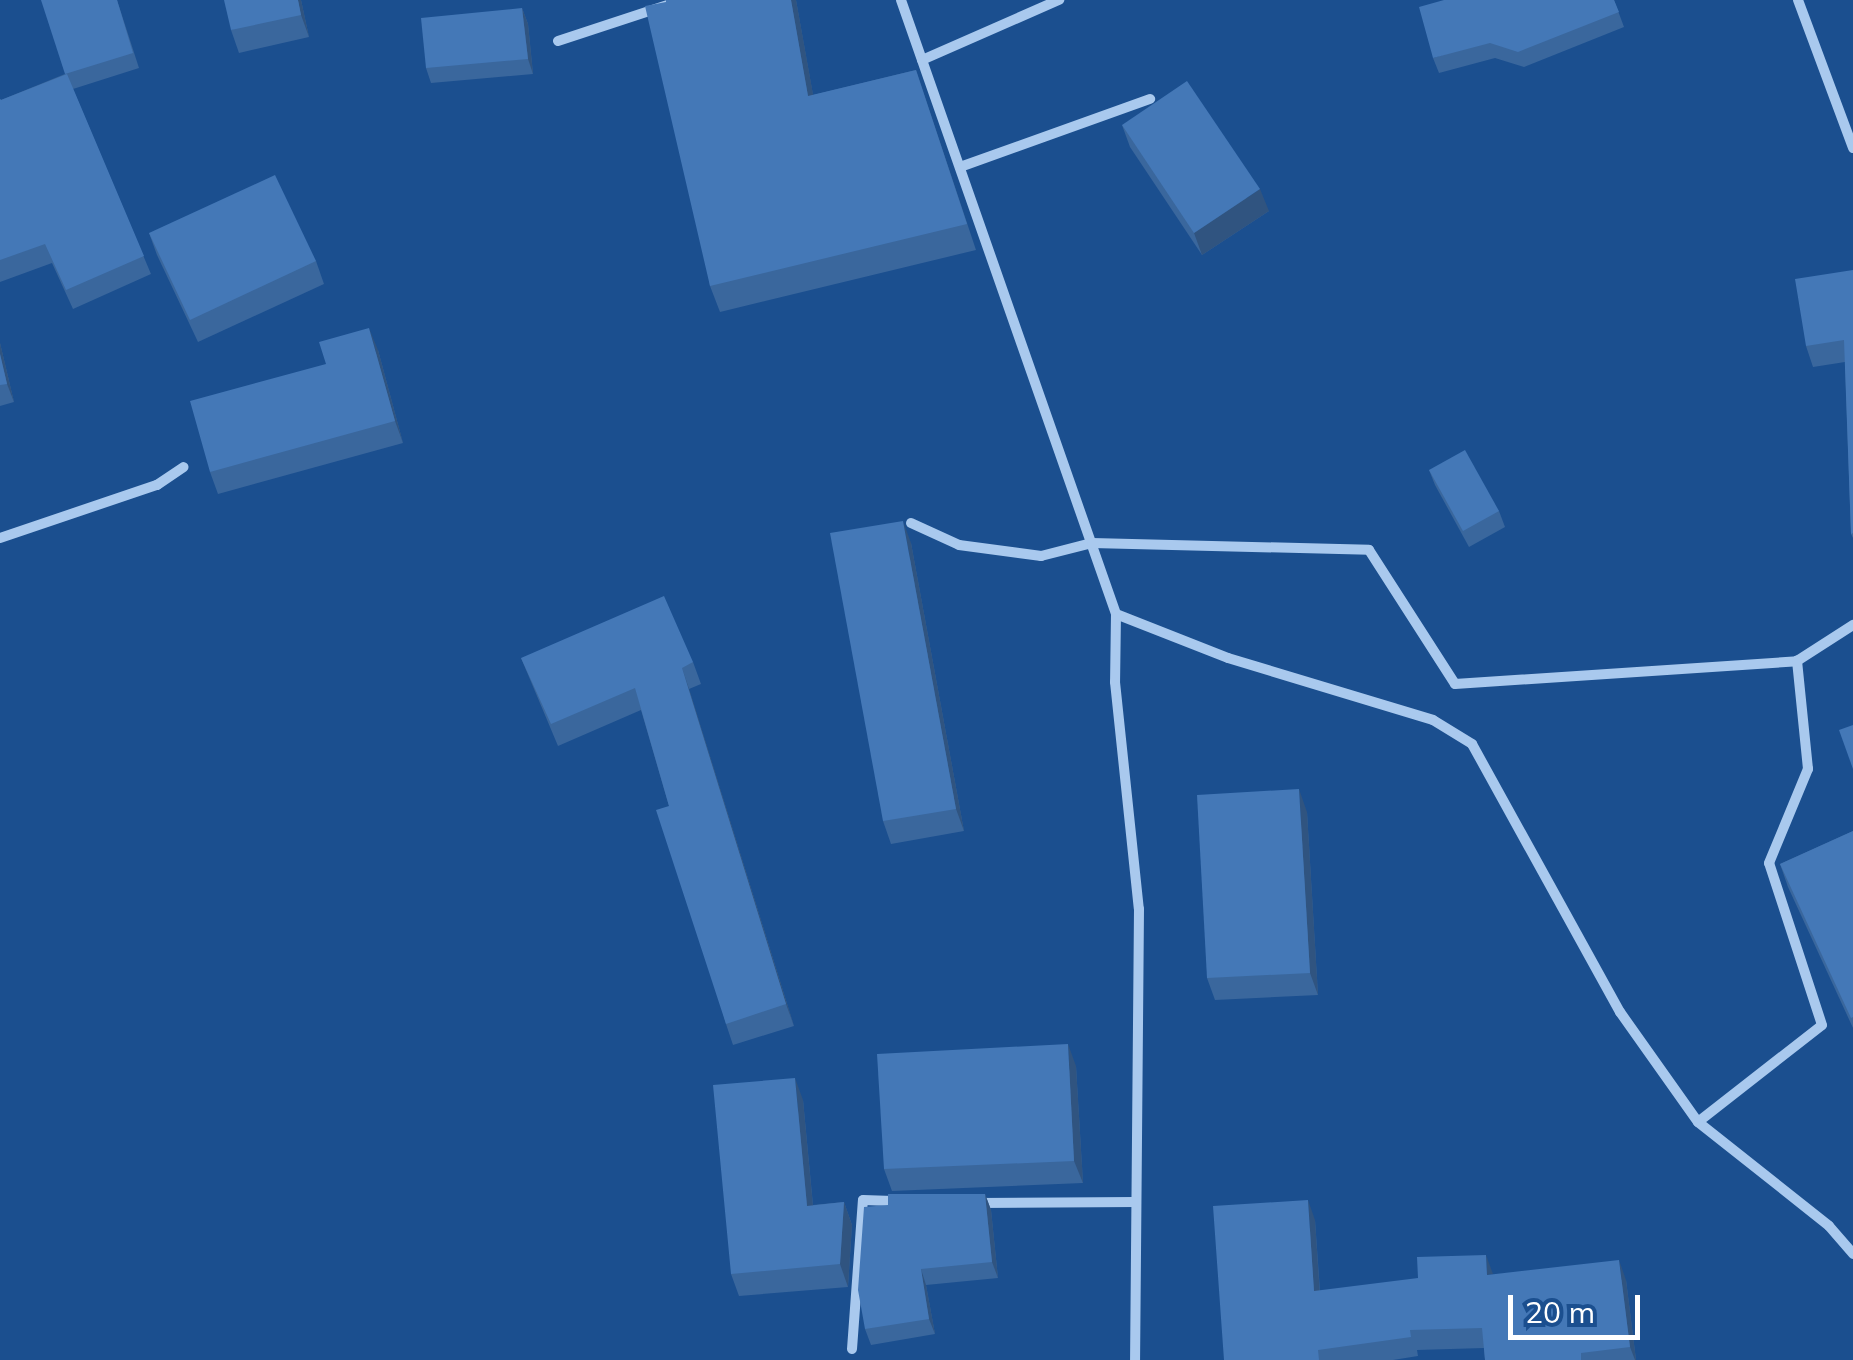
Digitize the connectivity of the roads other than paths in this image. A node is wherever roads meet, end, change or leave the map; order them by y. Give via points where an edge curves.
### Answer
1 (682, 0) edge
2 (901, 0) edge
3 (1059, 0) edge
4 (1798, 0) edge
5 (558, 41) dead end
6 (922, 60) junction
7 (1150, 99) dead end
8 (1853, 148) edge
9 (960, 167) junction
10 (184, 467) dead end
11 (912, 523) dead end
12 (0, 538) edge
13 (1092, 543) junction
14 (1116, 614) junction
15 (1853, 625) edge
16 (1796, 661) junction
17 (1698, 1122) junction
18 (914, 1202) edge
19 (1136, 1202) junction
20 (969, 1203) edge
21 (1853, 1254) edge
22 (852, 1349) dead end
23 (1134, 1360) edge

1 - 5 street
2 - 6 street
3 - 6 street
4 - 8 street
6 - 9 street
7 - 9 street
9 - 13 street
10 - 12 street via 158,485
11 - 13 street via 993,552 1040,556
13 - 14 street
13 - 16 street via 1368,550 1454,684
14 - 17 street via 1228,658 1433,720 1472,744 1620,1012
14 - 19 street via 1115,682 1139,909
15 - 16 street
16 - 17 street via 1808,769 1769,862 1822,1025
17 - 21 street via 1829,1226
18 - 22 street via 863,1200
19 - 20 street
19 - 23 street

